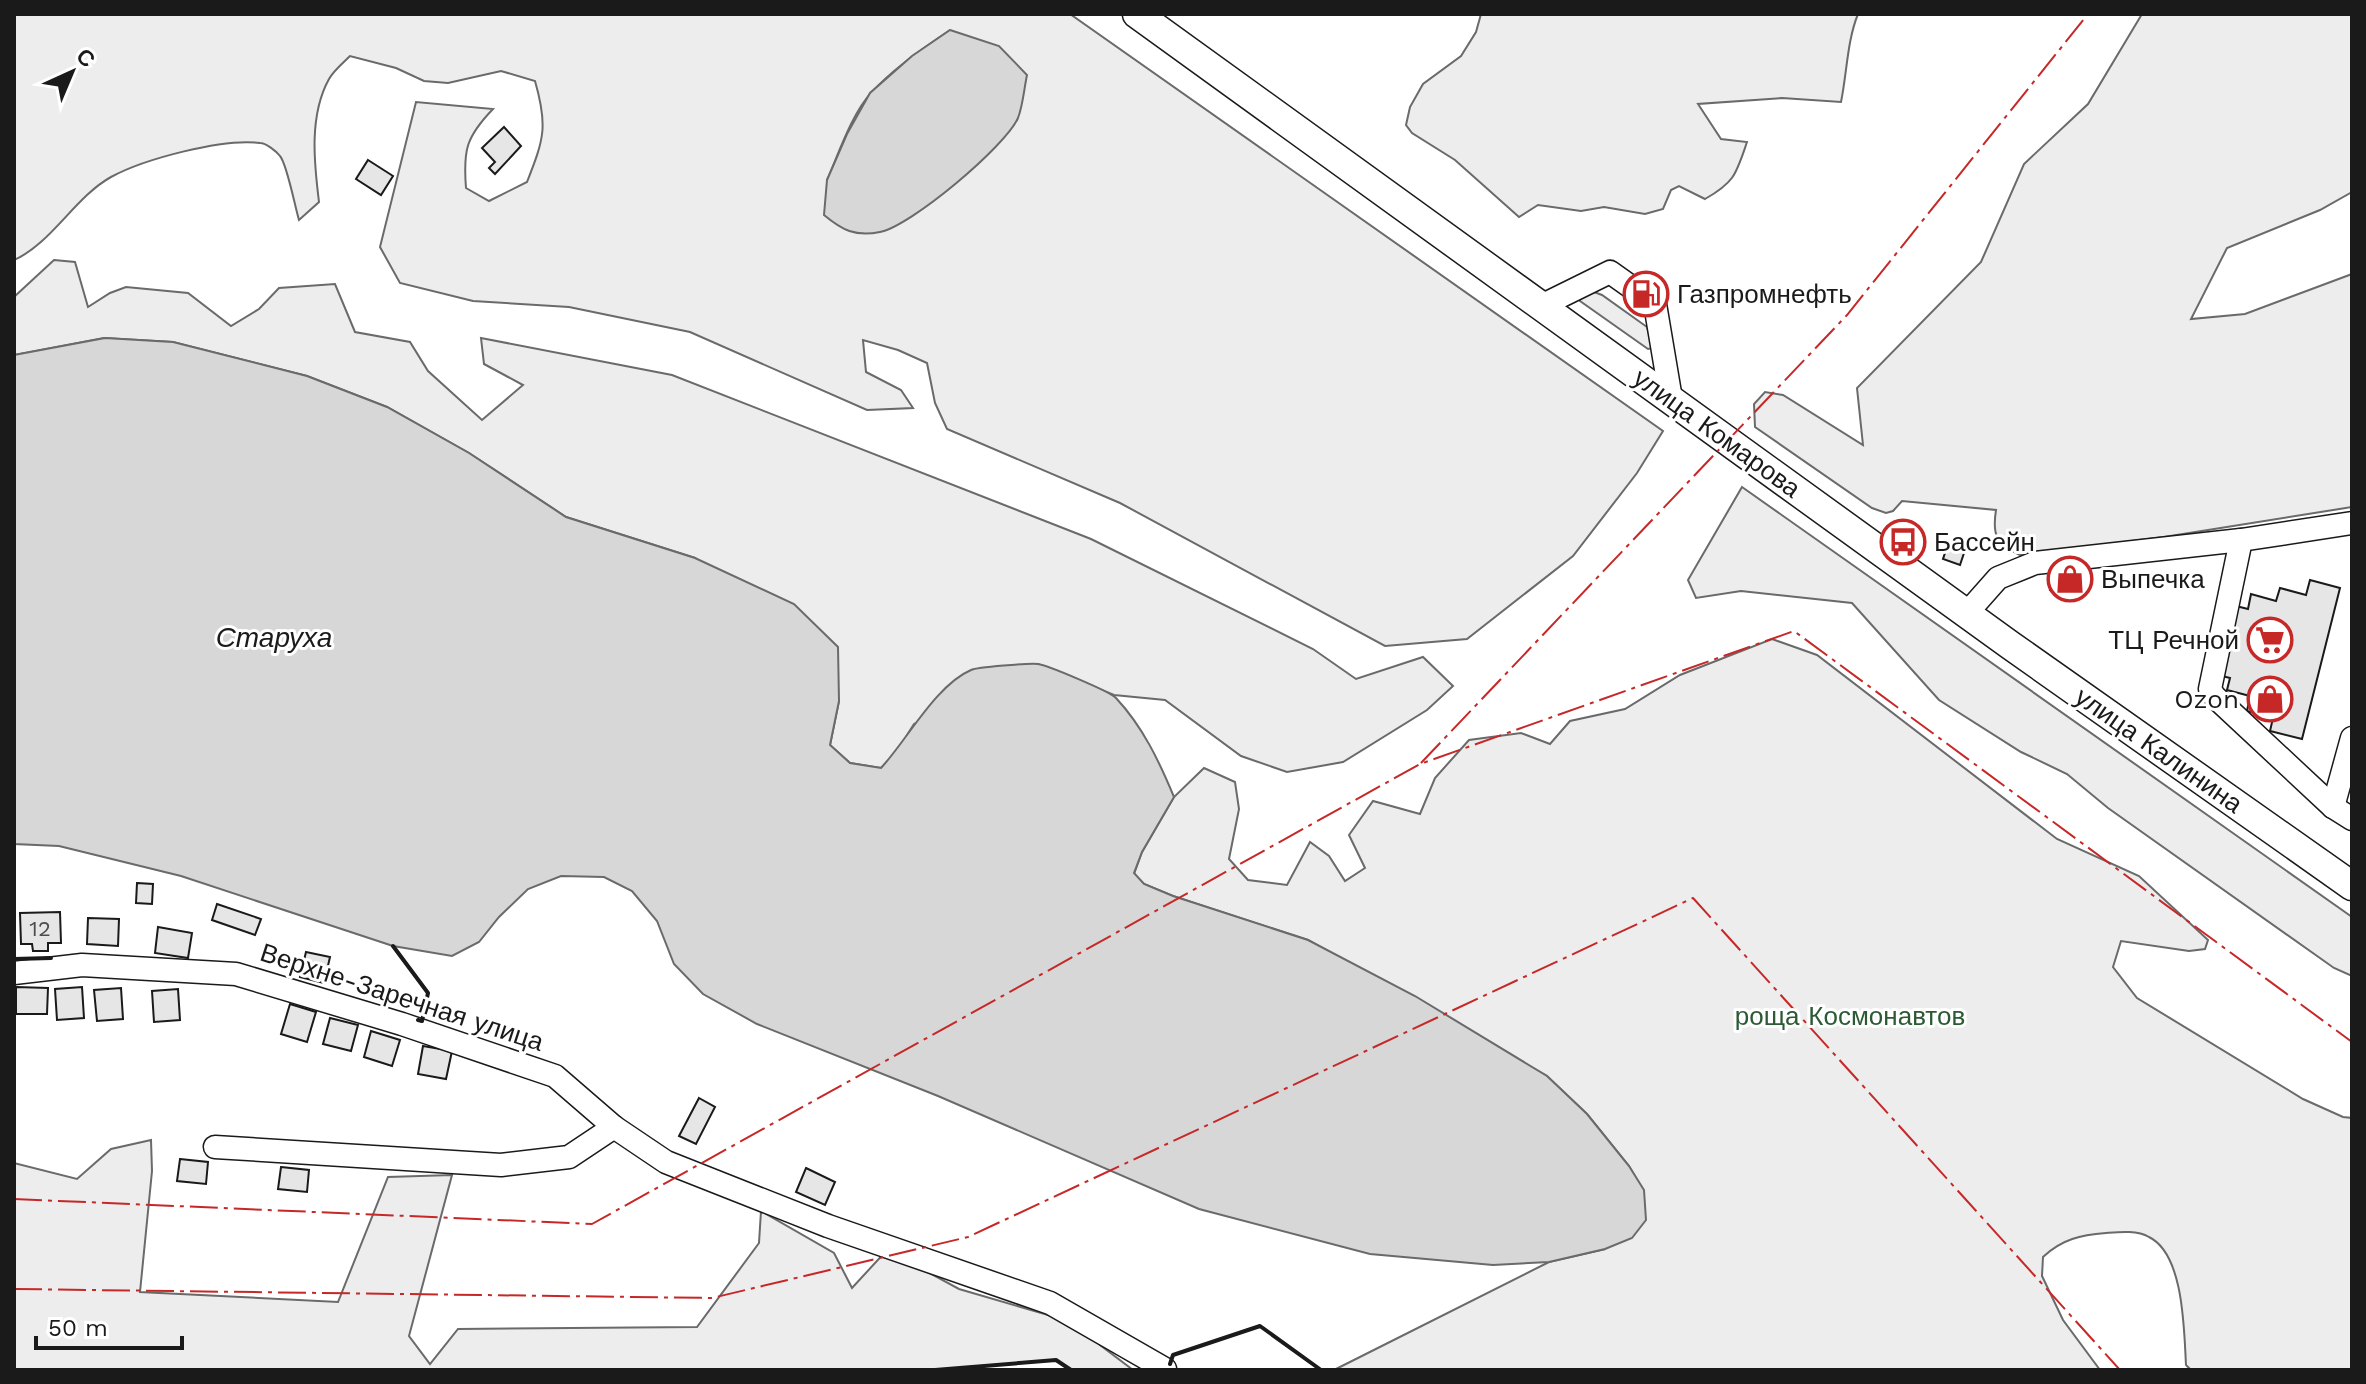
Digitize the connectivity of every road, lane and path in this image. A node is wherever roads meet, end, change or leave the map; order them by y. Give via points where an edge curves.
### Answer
1 (1137, 14) edge
2 (1541, 306) junction
3 (1671, 399) junction
4 (2352, 523) edge
5 (2241, 540) junction
6 (1967, 613) junction
7 (2352, 738) edge
8 (2343, 813) edge
9 (2352, 886) edge
10 (14, 973) edge
11 (614, 1127) junction
12 (215, 1147) dead end
13 (1165, 1369) edge

1 - 2 main road, улица Комарова
2 - 3 main road, улица Комарова
2 - 3 street via 1610,272 1655,304
3 - 6 main road, улица Комарова
4 - 5 street
5 - 6 street via 2035,563 1998,578
5 - 8 street via 2210,689
6 - 9 main road, улица Калинина
7 - 8 street
10 - 11 street, Верхне-Заречная улица via 82,965 236,974 555,1076
11 - 12 street via 569,1157 501,1165
11 - 13 street, Верхне-Заречная улица via 666,1162 828,1226 1050,1303

